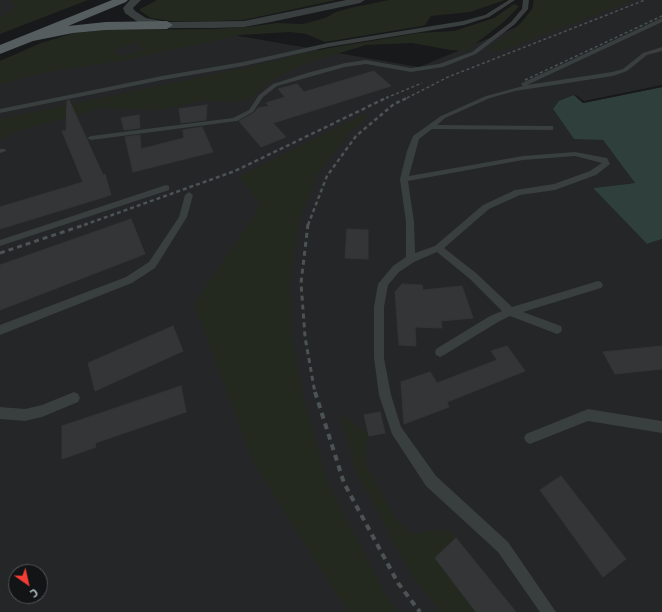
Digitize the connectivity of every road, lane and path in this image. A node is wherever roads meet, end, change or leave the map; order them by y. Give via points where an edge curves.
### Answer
1 (101, 0) edge
2 (122, 0) edge
3 (136, 0) edge
4 (360, 0) edge
5 (512, 0) edge
6 (526, 0) edge
7 (662, 20) edge
8 (167, 25) junction
9 (28, 38) junction
10 (0, 40) edge
11 (0, 50) edge
12 (662, 50) edge
13 (514, 89) junction
14 (0, 111) edge
15 (431, 127) junction
16 (550, 128) dead end
17 (91, 138) dead end
18 (404, 179) junction
19 (166, 188) dead end
20 (189, 195) dead end
21 (0, 243) edge
22 (438, 248) junction
23 (411, 259) junction
24 (598, 285) dead end
25 (510, 312) junction
26 (557, 329) dead end
27 (0, 330) edge
28 (440, 352) dead end
29 (74, 398) dead end
30 (0, 413) edge
31 (662, 428) edge
32 (530, 438) dead end
33 (549, 612) edge

1 - 10 main road
2 - 9 main road
3 - 8 street via 128,8 134,17
4 - 8 street via 244,24
5 - 14 lane via 487,16 464,23 328,45
6 - 17 lane via 525,9 513,23 474,53 441,66 411,70 366,62 345,64 275,86 261,96 251,111 235,120
7 - 13 lane
8 - 9 main road via 73,29
9 - 11 main road
12 - 13 lane via 645,54 625,70 613,74
13 - 15 lane via 488,97 443,117
15 - 16 lane
15 - 18 lane via 416,138 410,151
18 - 22 lane via 523,158 574,154 604,160 606,164 593,173 555,186 518,192 486,207
18 - 23 lane via 410,222
19 - 21 lane
20 - 27 lane via 183,217 152,265 129,280
22 - 23 lane
22 - 25 lane via 473,276
23 - 33 lane via 396,269 383,284 379,307 379,358 385,395 396,430 431,481 503,547
24 - 25 lane
25 - 26 lane
25 - 28 lane
29 - 30 lane via 25,415
31 - 32 lane via 588,415

